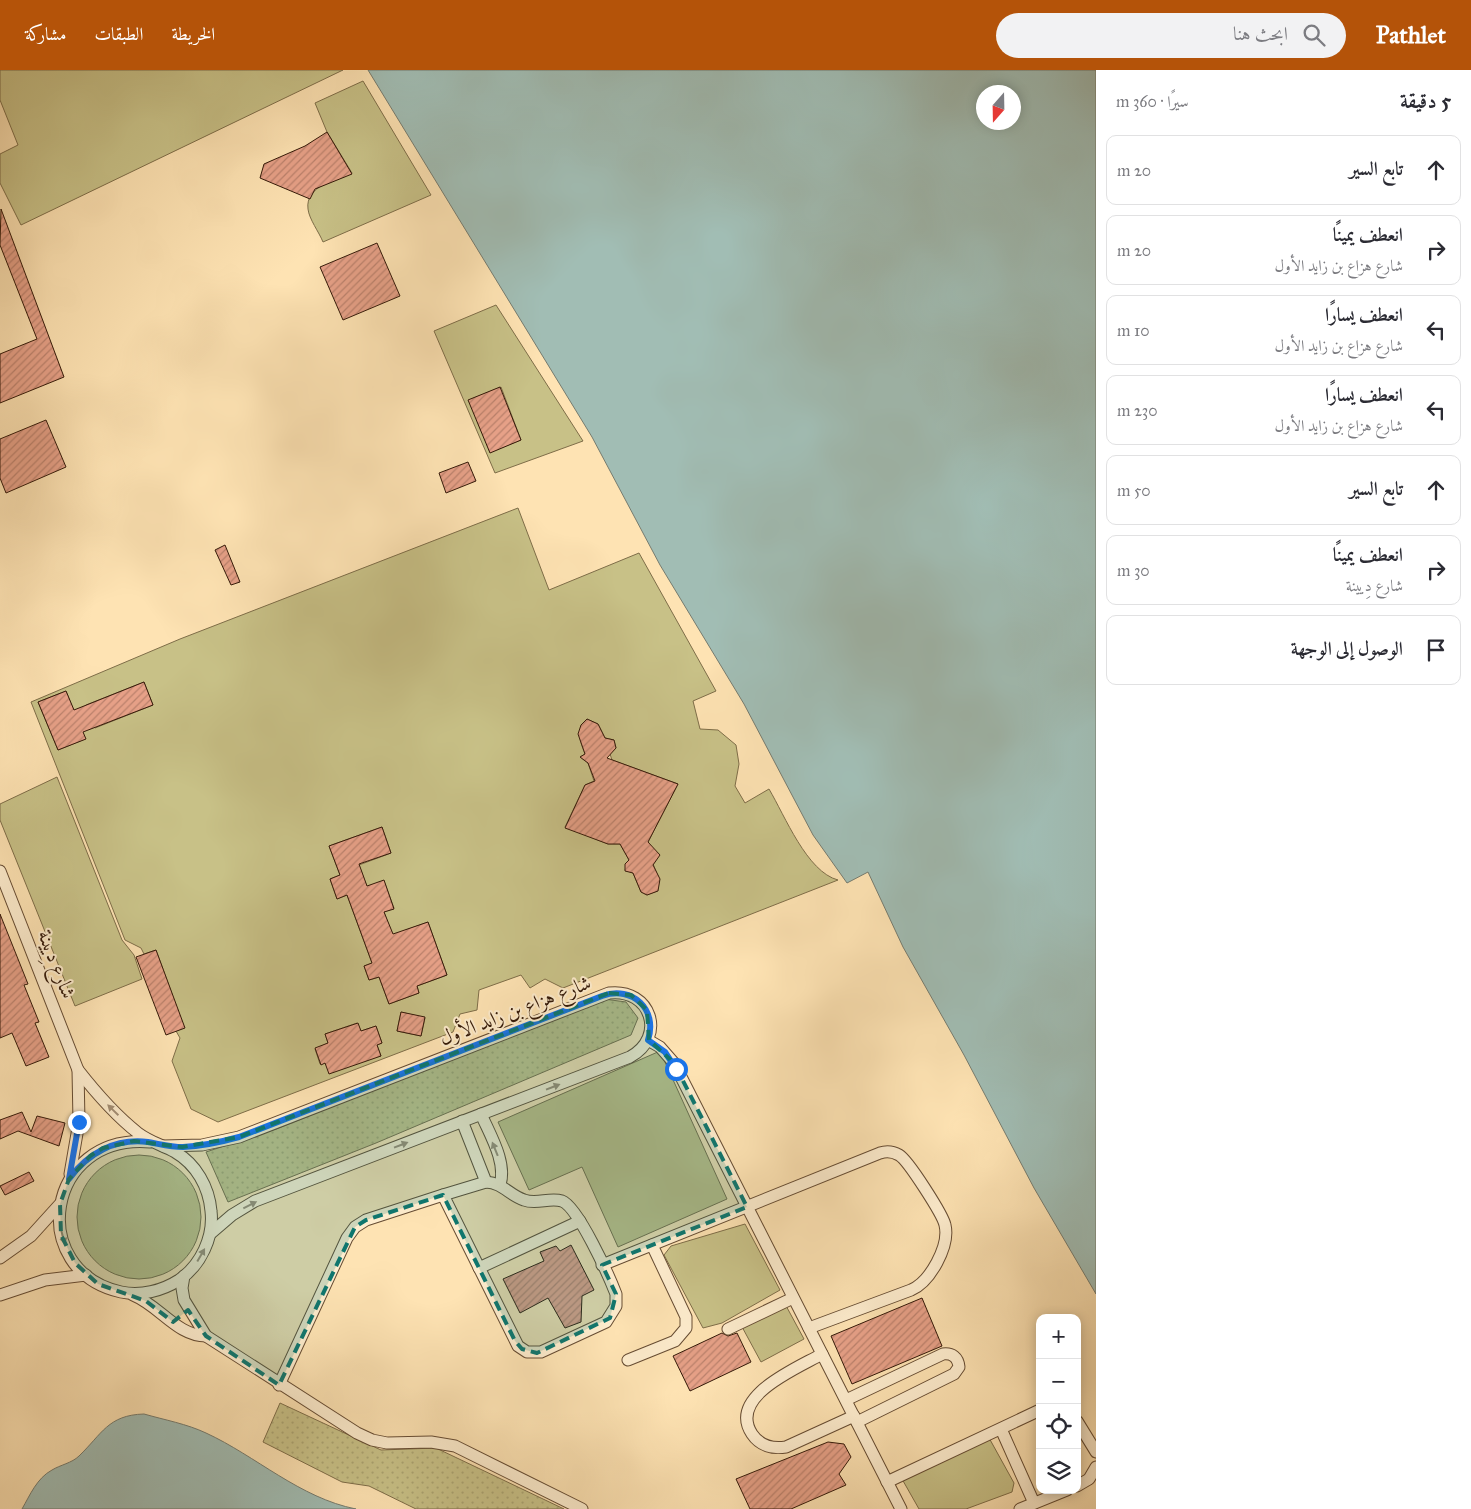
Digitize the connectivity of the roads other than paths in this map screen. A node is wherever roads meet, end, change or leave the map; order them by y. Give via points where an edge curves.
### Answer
1 (0, 872) edge
2 (648, 1040) junction
3 (78, 1070) junction
4 (481, 1114) junction
5 (462, 1122) junction
6 (150, 1142) junction
7 (163, 1146) junction
8 (69, 1179) junction
9 (486, 1182) junction
10 (500, 1185) junction
11 (443, 1195) junction
12 (60, 1204) junction
13 (747, 1207) junction
14 (580, 1221) junction
15 (210, 1233) junction
16 (652, 1245) junction
17 (0, 1258) edge
18 (602, 1265) junction
19 (479, 1268) junction
20 (86, 1275) junction
21 (184, 1276) junction
22 (127, 1293) junction
23 (0, 1295) edge
24 (793, 1298) junction
25 (188, 1310) junction
26 (173, 1322) junction
27 (809, 1328) junction
28 (728, 1329) dead end
29 (206, 1336) junction
30 (822, 1354) junction
31 (628, 1360) dead end
32 (279, 1385) junction
33 (846, 1400) junction
34 (1036, 1412) edge
35 (855, 1419) junction
36 (1001, 1428) junction
37 (1081, 1428) edge
38 (1096, 1452) edge
39 (1096, 1467) edge
40 (888, 1482) junction
41 (1081, 1484) edge
42 (1058, 1494) edge
43 (1034, 1504) junction
44 (582, 1509) edge
45 (902, 1509) edge
46 (1020, 1509) edge

1 - 3 street, شارع دِيينة
4 -> 2 street via 637,1053
2 - 7 street, شارع هزاع بن زايد الأول via 651,1025 643,1004 624,993 609,993 239,1137 202,1145
2 - 13 street via 660,1047 674,1063
6 -> 3 street, شارع دِيينة via 110,1108
3 - 8 street, شارع دِيينة via 79,1122
4 - 5 street
10 -> 4 street via 501,1162
5 - 9 street
15 -> 5 street via 255,1202
6 - 7 street
6 - 8 street via 134,1141 104,1148 78,1166
7 - 15 street via 188,1163 202,1181 210,1202
8 - 12 street
9 - 10 street
9 - 11 street
10 - 14 street via 528,1202 555,1199 566,1203
11 - 19 street
11 - 32 street via 366,1220 354,1227
12 - 17 street via 31,1236
12 -> 20 street via 60,1228 67,1250
13 - 16 street
13 - 24 street
13 - 27 street via 887,1151 905,1160 944,1220 946,1240 923,1284
14 - 18 street
14 - 19 street
21 -> 15 street via 201,1257
16 - 18 street
16 - 31 street via 686,1317 686,1328 675,1341
18 - 19 street via 616,1294 616,1306 610,1318 541,1352 532,1353 515,1341
20 - 22 street via 98,1284
20 - 23 street via 45,1280
21 - 22 street via 157,1290
21 - 25 street via 182,1294
22 - 26 street via 154,1306
24 - 27 street
24 - 28 street
25 - 26 street
25 - 29 street
26 - 29 street via 185,1332
27 - 30 street
29 - 32 street
30 - 33 street
30 - 35 street via 754,1396 748,1411 752,1434 763,1444 786,1447
32 - 44 street via 372,1440 455,1446
33 - 35 street
33 - 35 street via 943,1354 957,1358 958,1367 954,1374
34 - 36 street
35 - 40 street
36 - 40 street
36 - 43 street
37 - 38 street
39 - 41 street via 1089,1479
40 - 45 street
42 - 43 street
43 - 46 street

